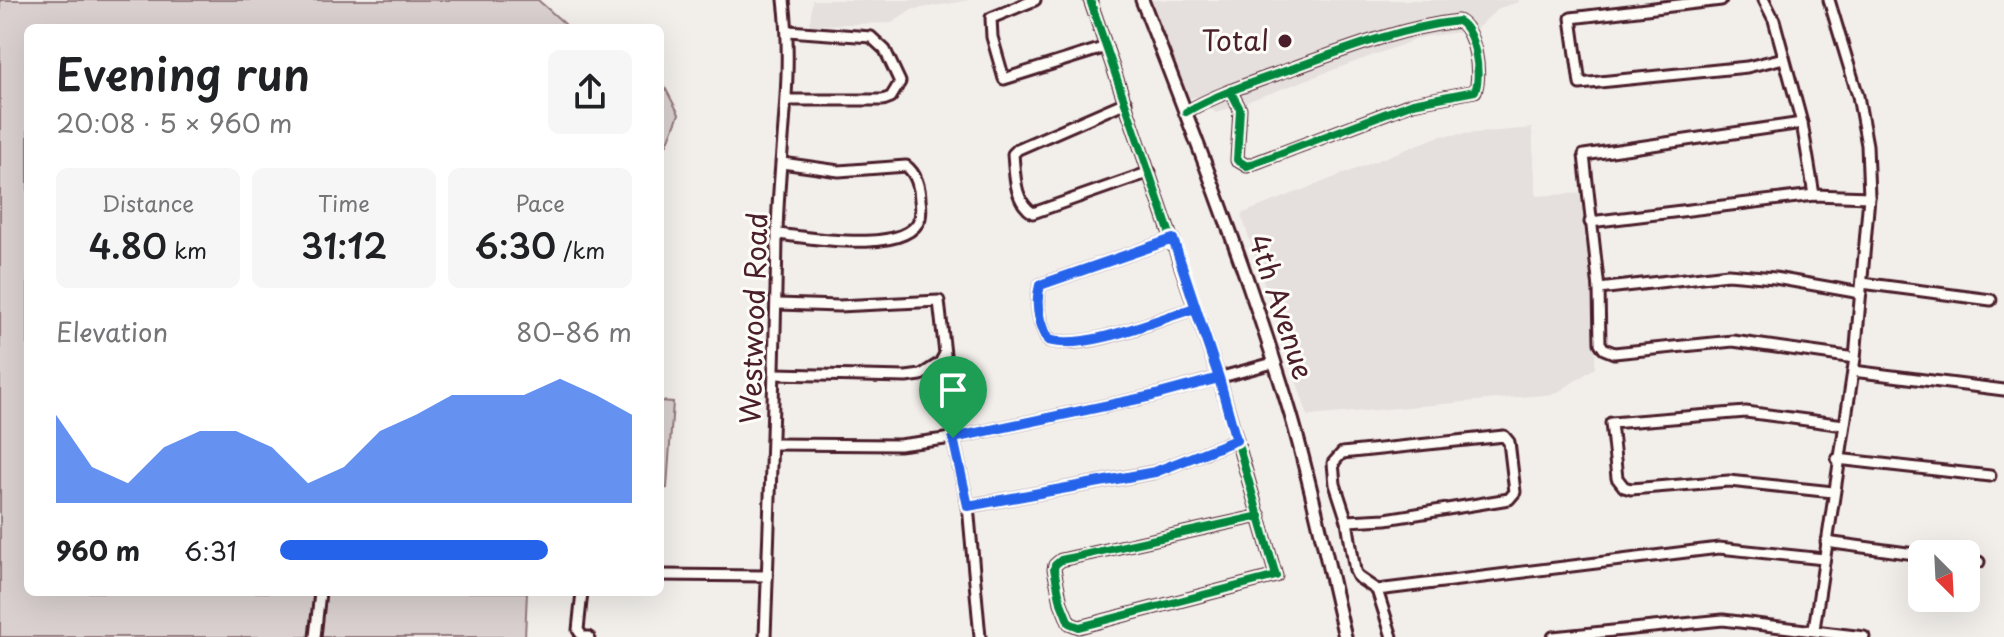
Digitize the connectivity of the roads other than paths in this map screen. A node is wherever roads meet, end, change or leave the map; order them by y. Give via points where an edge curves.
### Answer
1 (784, 0) edge
2 (1035, 0) edge
3 (1090, 0) edge
4 (1142, 0) edge
5 (1721, 0) edge
6 (1764, 0) edge
7 (1829, 0) edge
8 (788, 31) junction
9 (1106, 47) junction
10 (1784, 58) junction
11 (1231, 92) junction
12 (787, 100) junction
13 (1126, 102) junction
14 (1186, 112) junction
15 (1802, 123) junction
16 (782, 163) junction
17 (1150, 172) junction
18 (1814, 195) junction
19 (1869, 197) junction
20 (1590, 222) junction
21 (777, 234) junction
22 (1173, 239) junction
23 (1862, 288) junction
24 (1599, 289) junction
25 (1991, 300) dead end
26 (778, 304) junction
27 (1195, 308) junction
28 (1855, 358) junction
29 (1273, 363) junction
30 (1853, 371) junction
31 (775, 374) junction
32 (1219, 378) junction
33 (2004, 390) edge
34 (1844, 425) junction
35 (953, 438) junction
36 (1236, 440) junction
37 (773, 444) junction
38 (1837, 459) junction
39 (1990, 476) dead end
40 (1833, 492) junction
41 (968, 506) junction
42 (1260, 516) junction
43 (1347, 521) junction
44 (1826, 542) junction
45 (1908, 553) edge
46 (1824, 559) junction
47 (664, 575) edge
48 (767, 576) junction
49 (1377, 590) junction
50 (320, 596) edge
51 (582, 596) edge
52 (1814, 629) junction
53 (1587, 635) edge
54 (315, 637) edge
55 (589, 637) edge
56 (765, 637) edge
57 (980, 637) edge
58 (1345, 637) edge
59 (1392, 637) edge
60 (1553, 637) edge
61 (1864, 637) edge

1 - 8 street, Westwood Road
2 - 9 street via 991,18 1004,79
3 - 9 street
4 - 14 street, 4th Avenue
5 - 10 street via 1571,18 1580,84 1747,67
6 - 10 street
7 - 19 street via 1858,96
8 - 12 street, Westwood Road
8 - 12 street via 871,37 885,50 900,82 883,100
9 - 13 street
10 - 15 street
11 - 11 street via 1240,109 1237,160 1247,166 1413,103 1475,91 1478,80 1471,33 1458,21 1374,39
11 - 14 street
12 - 16 street, Westwood Road
13 - 17 street
13 - 17 street via 1018,149 1013,154 1020,199 1033,213
14 - 29 street, 4th Avenue
15 - 18 street
15 - 20 street via 1584,155
16 - 21 street, Westwood Road
16 - 21 street via 839,171 906,166 918,183 920,219 899,237 875,241
17 - 22 street
18 - 19 street
18 - 20 street
19 - 23 street
20 - 24 street
21 - 26 street, Westwood Road
22 - 27 street
22 - 27 street via 1040,285 1037,306 1043,329 1048,340 1065,344
23 - 24 street via 1728,274
23 - 25 street
23 - 28 street
24 - 28 street via 1600,343 1614,353 1733,341
26 - 31 street, Westwood Road
26 - 31 street via 939,301 945,354 932,370 906,377
27 - 32 street
28 - 30 street
29 - 32 street
29 - 58 street, 4th Avenue via 1306,471
30 - 33 street
30 - 34 street
31 - 37 street, Westwood Road
32 - 35 street
32 - 36 street
34 - 38 street
34 - 40 street via 1746,412 1611,423 1617,478 1624,487 1729,481
35 - 37 street via 899,445
35 - 41 street
36 - 41 street via 1155,472
36 - 42 street
37 - 48 street, Westwood Road
38 - 39 street
38 - 40 street
40 - 44 street
41 - 57 street
42 - 42 street via 1276,576 1079,627 1069,623 1054,569 1064,558
43 - 43 street via 1333,463 1342,453 1504,436 1509,442 1515,492 1509,499
43 - 49 street via 1355,571
44 - 45 street
44 - 46 street
46 - 49 street via 1719,548
46 - 52 street
47 - 48 street
48 - 56 street, Westwood Road
49 - 59 street
50 - 54 street
51 - 55 street via 578,630
52 - 53 street via 1723,620
52 - 61 street
53 - 60 street

